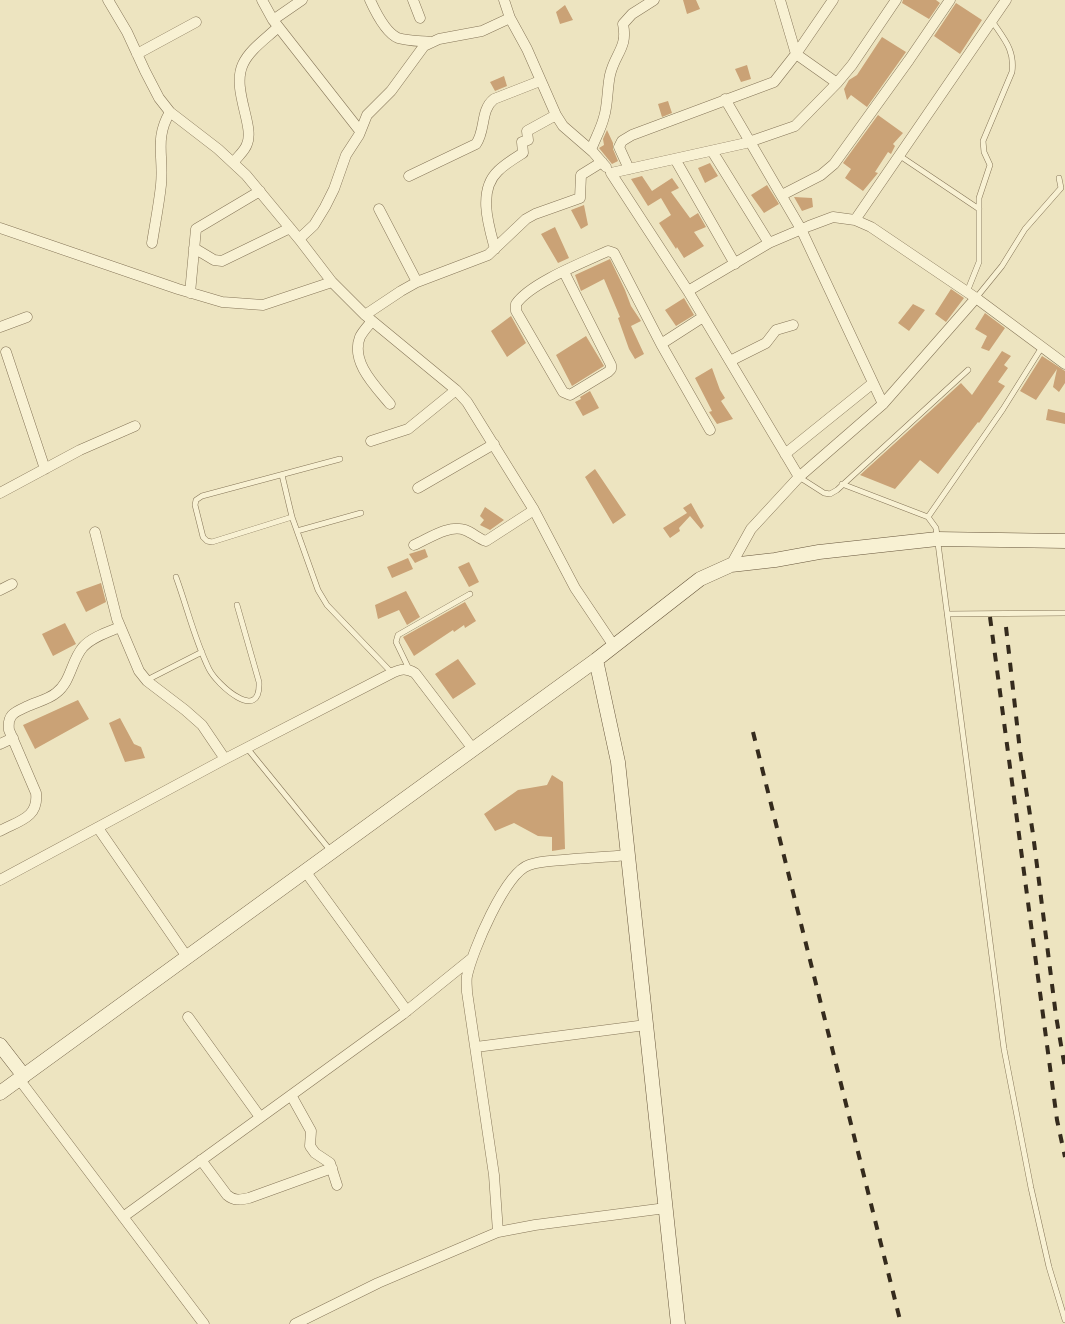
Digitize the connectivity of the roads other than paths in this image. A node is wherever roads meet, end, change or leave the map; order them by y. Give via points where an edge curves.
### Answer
1 (108, 0) edge
2 (262, 0) edge
3 (302, 0) edge
4 (370, 0) edge
5 (413, 0) edge
6 (504, 0) edge
7 (654, 0) edge
8 (780, 0) edge
9 (833, 0) edge
10 (896, 0) edge
11 (950, 0) edge
12 (1006, 0) edge
13 (420, 18) dead end
14 (510, 18) junction
15 (992, 20) junction
16 (196, 22) dead end
17 (275, 24) junction
18 (430, 42) junction
19 (137, 54) junction
20 (796, 54) junction
21 (540, 81) junction
22 (837, 83) junction
23 (726, 99) junction
24 (170, 112) junction
25 (556, 115) junction
26 (360, 131) junction
27 (751, 141) junction
28 (591, 150) junction
29 (712, 151) junction
30 (899, 155) junction
31 (675, 159) junction
32 (602, 162) junction
33 (233, 163) junction
34 (629, 170) junction
35 (611, 174) junction
36 (408, 176) dead end
37 (1059, 178) dead end
38 (260, 191) junction
39 (782, 195) junction
40 (379, 209) dead end
41 (979, 209) junction
42 (855, 220) junction
43 (0, 228) edge
44 (290, 228) junction
45 (801, 229) junction
46 (299, 239) junction
47 (152, 243) dead end
48 (769, 243) junction
49 (194, 248) junction
50 (495, 249) junction
51 (735, 264) junction
52 (564, 272) junction
53 (332, 282) junction
54 (417, 282) junction
55 (688, 292) junction
56 (967, 292) junction
57 (190, 293) junction
58 (976, 298) junction
59 (27, 317) dead end
60 (703, 317) junction
61 (369, 318) junction
62 (793, 325) dead end
63 (0, 327) edge
64 (661, 344) junction
65 (1042, 347) junction
66 (6, 352) dead end
67 (730, 362) junction
68 (1064, 362) edge
69 (968, 370) dead end
70 (873, 382) junction
71 (456, 390) junction
72 (390, 404) dead end
73 (883, 404) junction
74 (135, 426) dead end
75 (710, 430) dead end
76 (371, 441) dead end
77 (494, 444) junction
78 (785, 454) junction
79 (340, 459) dead end
80 (46, 469) junction
81 (282, 475) junction
82 (799, 477) junction
83 (842, 484) junction
84 (418, 488) dead end
85 (0, 493) edge
86 (534, 510) junction
87 (360, 513) dead end
88 (292, 517) junction
89 (928, 517) junction
90 (296, 531) junction
91 (95, 532) dead end
92 (937, 539) junction
93 (1065, 541) edge
94 (414, 545) dead end
95 (731, 565) junction
96 (176, 577) dead end
97 (12, 584) dead end
98 (0, 590) edge
99 (470, 594) dead end
100 (237, 605) dead end
101 (1065, 613) edge
102 (947, 614) junction
103 (120, 626) junction
104 (614, 646) junction
105 (202, 652) junction
106 (596, 660) junction
107 (409, 669) junction
108 (392, 673) junction
109 (147, 680) junction
110 (12, 738) junction
111 (0, 744) edge
112 (247, 748) junction
113 (473, 749) junction
114 (225, 759) junction
115 (98, 828) junction
116 (0, 831) edge
117 (331, 852) junction
118 (628, 855) junction
119 (305, 871) junction
120 (0, 880) edge
121 (187, 957) junction
122 (472, 958) junction
123 (407, 1011) junction
124 (188, 1018) dead end
125 (646, 1025) junction
126 (0, 1045) edge
127 (476, 1048) junction
128 (21, 1077) junction
129 (0, 1093) edge
130 (291, 1095) junction
131 (260, 1117) junction
132 (201, 1160) junction
133 (332, 1168) junction
134 (338, 1185) dead end
135 (666, 1208) junction
136 (123, 1217) junction
137 (498, 1232) junction
138 (1065, 1320) edge
139 (204, 1324) edge
140 (294, 1324) edge
141 (678, 1324) edge

1 - 19 street
2 - 17 street
3 - 17 street
4 - 18 street via 378,16 395,36
5 - 13 street
6 - 14 street
7 - 28 street via 632,14 624,24 626,36 610,76 605,117
8 - 20 street
9 - 20 street
10 - 22 street
11 - 39 street via 834,164 821,175
12 - 15 street
14 - 18 street via 482,31
14 - 21 street
15 - 30 street
15 - 41 lane via 1011,50 1013,65 982,141 990,165
16 - 19 street
17 - 26 street
17 - 33 street via 242,67 241,99 248,139
18 - 26 street via 391,92 371,110
19 - 24 street via 159,98
20 - 22 street
20 - 23 street via 774,82
21 - 25 street
21 - 36 street via 489,103 480,140 476,144
22 - 27 street via 795,126
23 - 27 street
23 - 34 street via 622,140 619,147
24 - 33 street
24 - 47 street via 160,136 161,184
25 - 28 street via 563,126
25 - 50 street via 527,131 528,140 522,142 523,152 497,172 492,180 486,218
26 - 46 street via 346,155 325,207 314,225
27 - 29 street
27 - 39 street
28 - 32 street
29 - 31 street
29 - 48 street
30 - 41 lane
30 - 42 street
31 - 34 street
31 - 51 street
32 - 35 street
32 - 50 street via 582,175 580,198 526,219
33 - 38 street
34 - 35 street
35 - 55 street
37 - 58 lane via 1061,188 1025,229 1002,266
38 - 44 street
38 - 49 street via 199,226
39 - 45 street
40 - 54 street
41 - 56 lane via 979,262
42 - 45 street via 833,217
42 - 56 street via 871,227
43 - 57 street
44 - 46 street
44 - 49 street via 222,261
45 - 48 street
45 - 70 street
46 - 53 street
48 - 51 street
49 - 57 street
50 - 54 street via 479,260
51 - 55 street
52 - 52 street via 611,365 608,372 570,395 563,392 515,307 518,300
52 - 64 street via 608,251 614,253
53 - 57 street via 263,305 222,302
53 - 61 street
54 - 61 street
55 - 60 street
56 - 58 street
58 - 65 street
58 - 73 street
59 - 63 street
60 - 64 street
60 - 67 street
61 - 71 street
61 - 72 street via 359,342 361,360 368,378
62 - 67 street via 776,330 766,343
64 - 75 street
65 - 68 street
65 - 89 lane
66 - 80 street
67 - 78 street
69 - 83 lane
70 - 73 street
70 - 78 street
71 - 76 street via 408,429
71 - 77 street
73 - 82 street
74 - 80 street
77 - 84 street
77 - 86 street
78 - 82 street
79 - 81 lane
80 - 85 street
81 - 88 lane
81 - 88 lane via 202,496 195,505 203,537 212,542
82 - 83 lane via 830,494
82 - 95 street via 751,529
83 - 89 lane
86 - 94 street via 486,541 456,528
86 - 104 street via 575,588
87 - 90 lane
88 - 90 lane
89 - 92 lane via 936,528
90 - 108 lane via 318,590 327,605
91 - 103 street
92 - 93 main road
92 - 95 main road
92 - 102 lane
95 - 104 main road via 700,579
96 - 105 lane
97 - 98 street
99 - 107 lane via 398,635 396,642
100 - 105 lane via 259,682 258,695 254,700 244,701 220,684 209,670
101 - 102 lane
102 - 138 lane via 1004,1049 1031,1188
103 - 109 street via 139,671
103 - 110 street via 83,647 64,687 55,695 12,714 8,722
104 - 106 main road
105 - 109 lane
106 - 113 main road
106 - 118 main road via 618,762
107 - 108 street
107 - 113 street
108 - 112 street
109 - 114 street via 202,725
110 - 111 street
110 - 116 street via 37,802 31,815
112 - 114 street
112 - 117 lane
113 - 117 main road
114 - 115 street
115 - 120 street
115 - 121 street
117 - 119 main road
118 - 122 street via 544,862 522,868 507,885
118 - 125 main road
119 - 121 main road
119 - 123 street
121 - 128 main road
122 - 123 street
122 - 127 street via 467,978
123 - 130 street
124 - 131 street
125 - 127 street
125 - 135 main road
126 - 128 main road
127 - 137 street via 494,1175
128 - 129 main road
128 - 136 street
130 - 131 street
130 - 133 street via 311,1131 312,1149
131 - 132 street
132 - 133 street via 227,1195 239,1200
132 - 136 street
133 - 134 street
135 - 137 street
135 - 141 main road
136 - 139 street
137 - 140 street via 378,1282

